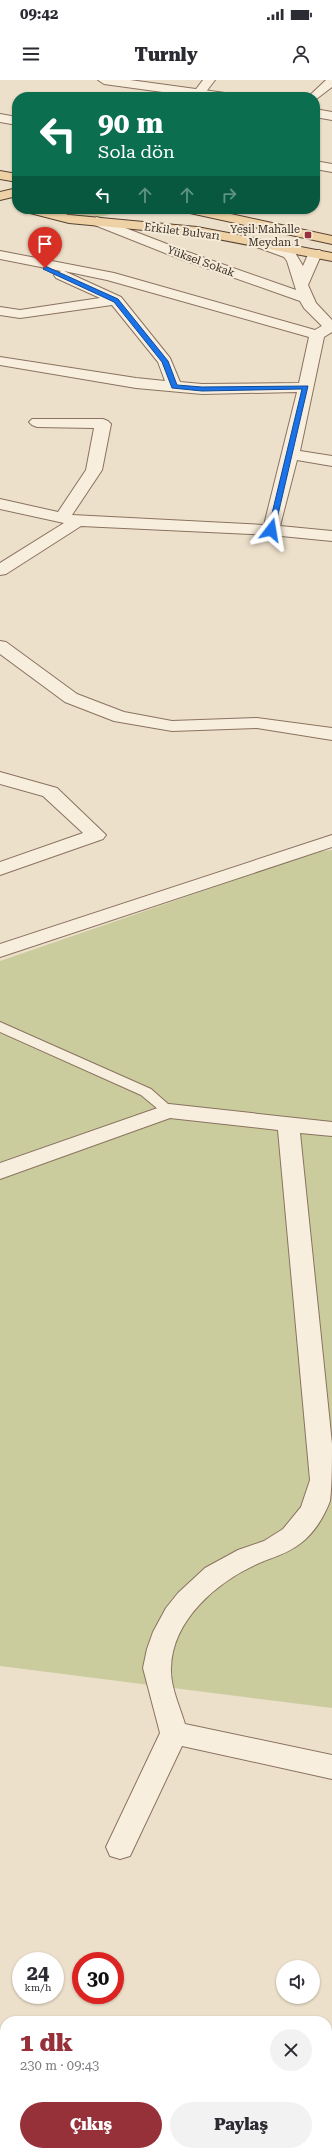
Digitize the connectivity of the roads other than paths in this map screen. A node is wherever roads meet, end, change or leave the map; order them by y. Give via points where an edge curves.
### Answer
1 (104, 80) edge
2 (209, 80) edge
3 (332, 81) edge
4 (179, 92) edge
5 (200, 92) edge
6 (320, 92) edge
7 (0, 118) edge
8 (12, 119) edge
9 (320, 166) edge
10 (332, 168) edge
11 (0, 175) edge
12 (12, 177) edge
13 (12, 193) edge
14 (0, 196) edge
15 (0, 201) edge
16 (12, 205) edge
17 (61, 214) edge
18 (126, 214) edge
19 (213, 214) edge
20 (97, 221) junction
21 (332, 240) edge
22 (251, 241) junction
23 (315, 254) junction
24 (0, 255) edge
25 (332, 257) edge
26 (31, 261) junction
27 (303, 292) junction
28 (116, 300) junction
29 (0, 311) edge
30 (326, 330) edge
31 (0, 361) edge
32 (174, 386) junction
33 (306, 387) junction
34 (36, 422) dead end
35 (291, 454) junction
36 (332, 461) edge
37 (0, 504) edge
38 (70, 519) junction
39 (271, 530) junction
40 (332, 536) edge
41 (0, 570) edge
42 (0, 646) edge
43 (332, 734) edge
44 (0, 778) edge
45 (332, 841) edge
46 (0, 869) edge
47 (0, 951) edge
48 (0, 1026) edge
49 (169, 1111) junction
50 (288, 1124) junction
51 (332, 1129) edge
52 (0, 1171) edge
53 (174, 1733) junction
54 (332, 1767) edge
55 (120, 1847) dead end

1 - 4 street
2 - 5 street
3 - 6 street
7 - 8 street
9 - 10 street
11 - 12 main road
13 - 14 main road
15 - 16 main road
17 - 20 main road, Erkilet Bulvarı via 82,221
18 - 20 main road
19 - 21 main road, Erkilet Bulvarı
20 - 22 main road, Erkilet Bulvarı via 168,228
20 - 27 street, Yüksel Sokak via 180,254
22 - 23 main road, Erkilet Bulvarı
22 - 27 street via 289,254 294,260
23 - 25 main road, Erkilet Bulvarı
23 - 27 street
24 - 26 street
26 - 28 street
26 - 30 street via 109,276
27 - 30 street
28 - 29 street via 20,314
28 - 32 street via 165,361
30 - 33 street
31 - 32 street via 136,383
32 - 33 street via 202,389
33 - 35 street
34 - 38 street via 103,424 94,470
35 - 36 street
35 - 39 street
37 - 38 street
38 - 39 street
38 - 41 street
39 - 40 street
42 - 43 street via 71,698 120,717 172,726 258,723
44 - 46 street via 50,792 96,835
45 - 47 street
48 - 49 lane via 146,1092
49 - 50 street
49 - 52 street
50 - 51 street
50 - 53 street via 323,1480 317,1504 300,1528 272,1548 247,1556 224,1568 187,1600 172,1621 162,1644 157,1669
53 - 54 street
53 - 55 street

